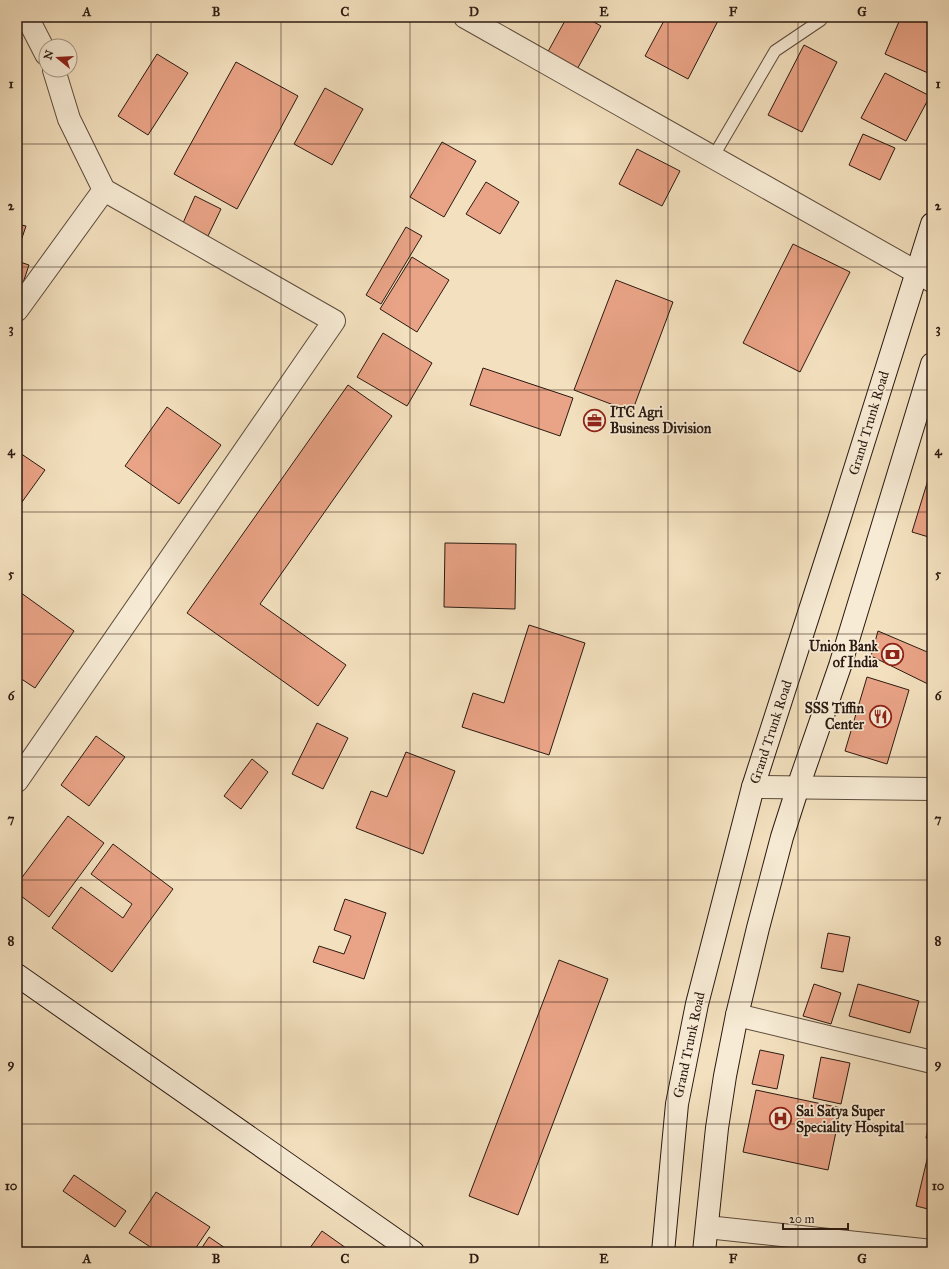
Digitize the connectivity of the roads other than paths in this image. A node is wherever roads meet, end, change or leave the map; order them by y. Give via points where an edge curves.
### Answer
1 (27, 17) edge
2 (465, 17) edge
3 (823, 17) edge
4 (38, 38) edge
5 (56, 78) edge
6 (713, 158) junction
7 (104, 190) junction
8 (932, 224) edge
9 (924, 277) edge
10 (17, 310) edge
11 (932, 364) edge
12 (17, 781) edge
13 (753, 787) junction
14 (798, 787) junction
15 (932, 789) edge
16 (17, 975) edge
17 (737, 1015) junction
18 (932, 1062) edge
19 (707, 1227) junction
20 (413, 1252) edge
21 (664, 1252) edge
22 (704, 1252) edge
23 (932, 1252) edge

1 - 4 street
2 - 6 street
3 - 6 lane via 775,50
5 - 7 street via 69,119
6 - 9 street
7 - 10 street
7 - 12 street via 334,321
8 - 9 street, Grand Trunk Road
9 - 13 street, Grand Trunk Road via 839,520
11 - 14 street via 840,666
13 - 14 street
13 - 21 street, Grand Trunk Road via 697,1004 677,1104
14 - 15 street
14 - 17 street via 782,838
16 - 20 street
17 - 18 street
17 - 19 street via 717,1128
19 - 22 street
19 - 23 street

